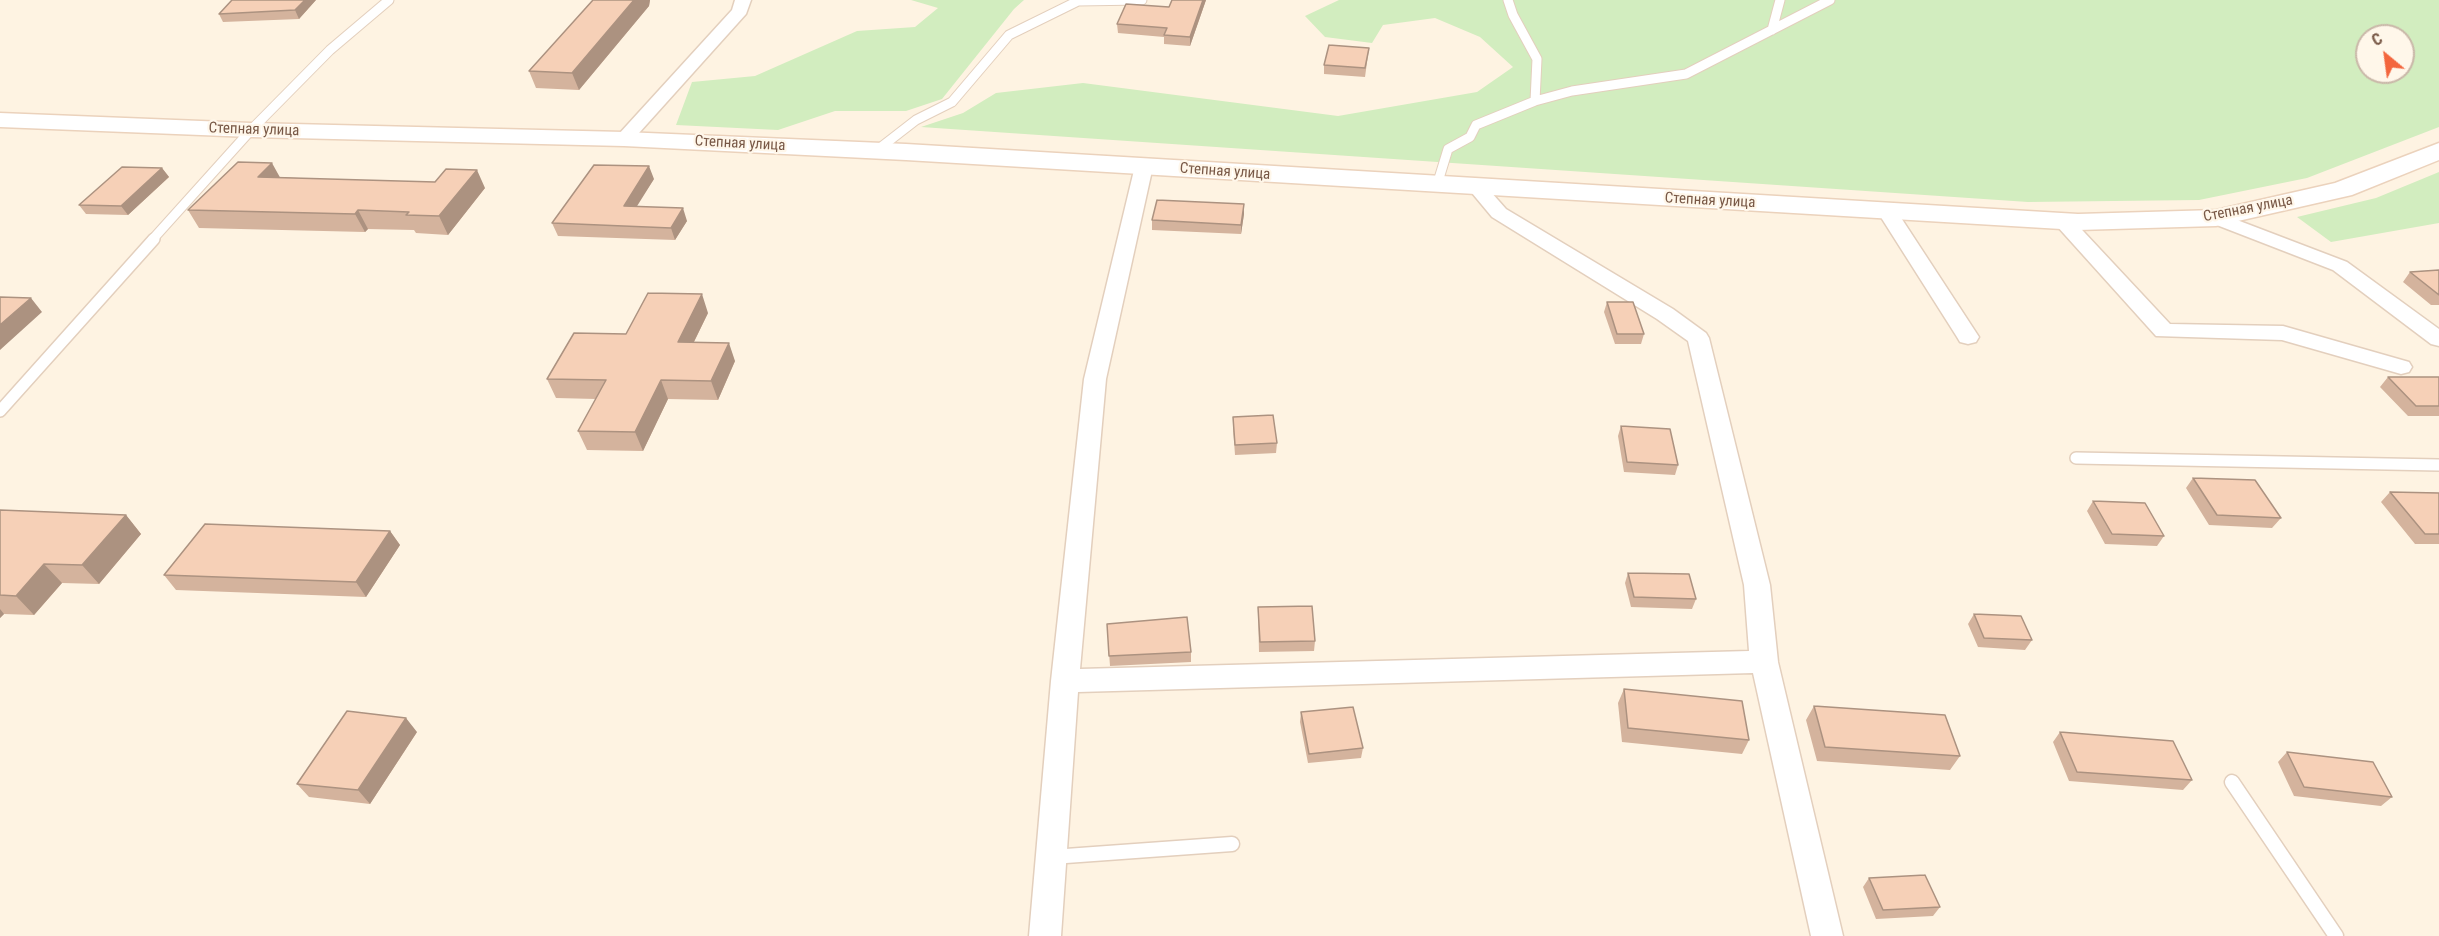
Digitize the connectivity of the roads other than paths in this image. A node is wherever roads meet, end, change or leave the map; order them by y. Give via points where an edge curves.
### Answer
1 (389, 0) edge
2 (743, 0) edge
3 (1142, 0) edge
4 (1508, 0) edge
5 (1780, 0) edge
6 (1830, 0) edge
7 (1772, 30) junction
8 (1535, 100) junction
9 (0, 120) edge
10 (251, 130) junction
11 (624, 139) junction
12 (876, 150) junction
13 (2439, 151) edge
14 (1143, 166) junction
15 (1437, 185) junction
16 (1476, 187) junction
17 (1887, 211) junction
18 (2216, 218) junction
19 (2063, 221) junction
20 (1968, 337) dead end
21 (2439, 339) edge
22 (2401, 368) dead end
23 (0, 411) edge
24 (2076, 458) dead end
25 (2439, 465) edge
26 (1764, 662) junction
27 (1065, 681) junction
28 (2232, 782) dead end
29 (1233, 844) dead end
30 (1051, 857) junction
31 (1045, 936) edge
32 (1827, 936) edge
33 (2336, 936) edge

1 - 10 lane via 330,50
2 - 11 street via 741,11
3 - 12 lane via 1078,1 1009,35 952,102 916,120
4 - 8 lane via 1538,59
5 - 7 lane
6 - 7 lane
7 - 8 lane via 1686,74
8 - 15 lane via 1476,125 1470,137 1448,148
9 - 10 street, Степная улица
10 - 11 street, Степная улица
10 - 23 lane
11 - 12 street, Степная улица
12 - 14 street, Степная улица
13 - 18 street, Степная улица via 2343,189
14 - 15 street, Степная улица
14 - 27 street via 1095,379
15 - 16 street, Степная улица
16 - 17 street, Степная улица
16 - 26 street via 1498,213 1698,338 1757,585
17 - 19 street, Степная улица
17 - 20 street
18 - 19 street, Степная улица
18 - 21 street via 2340,266
19 - 22 street via 2164,331 2283,333
24 - 25 lane
26 - 27 street
26 - 32 street
27 - 30 street
28 - 33 lane
29 - 30 lane
30 - 31 street

